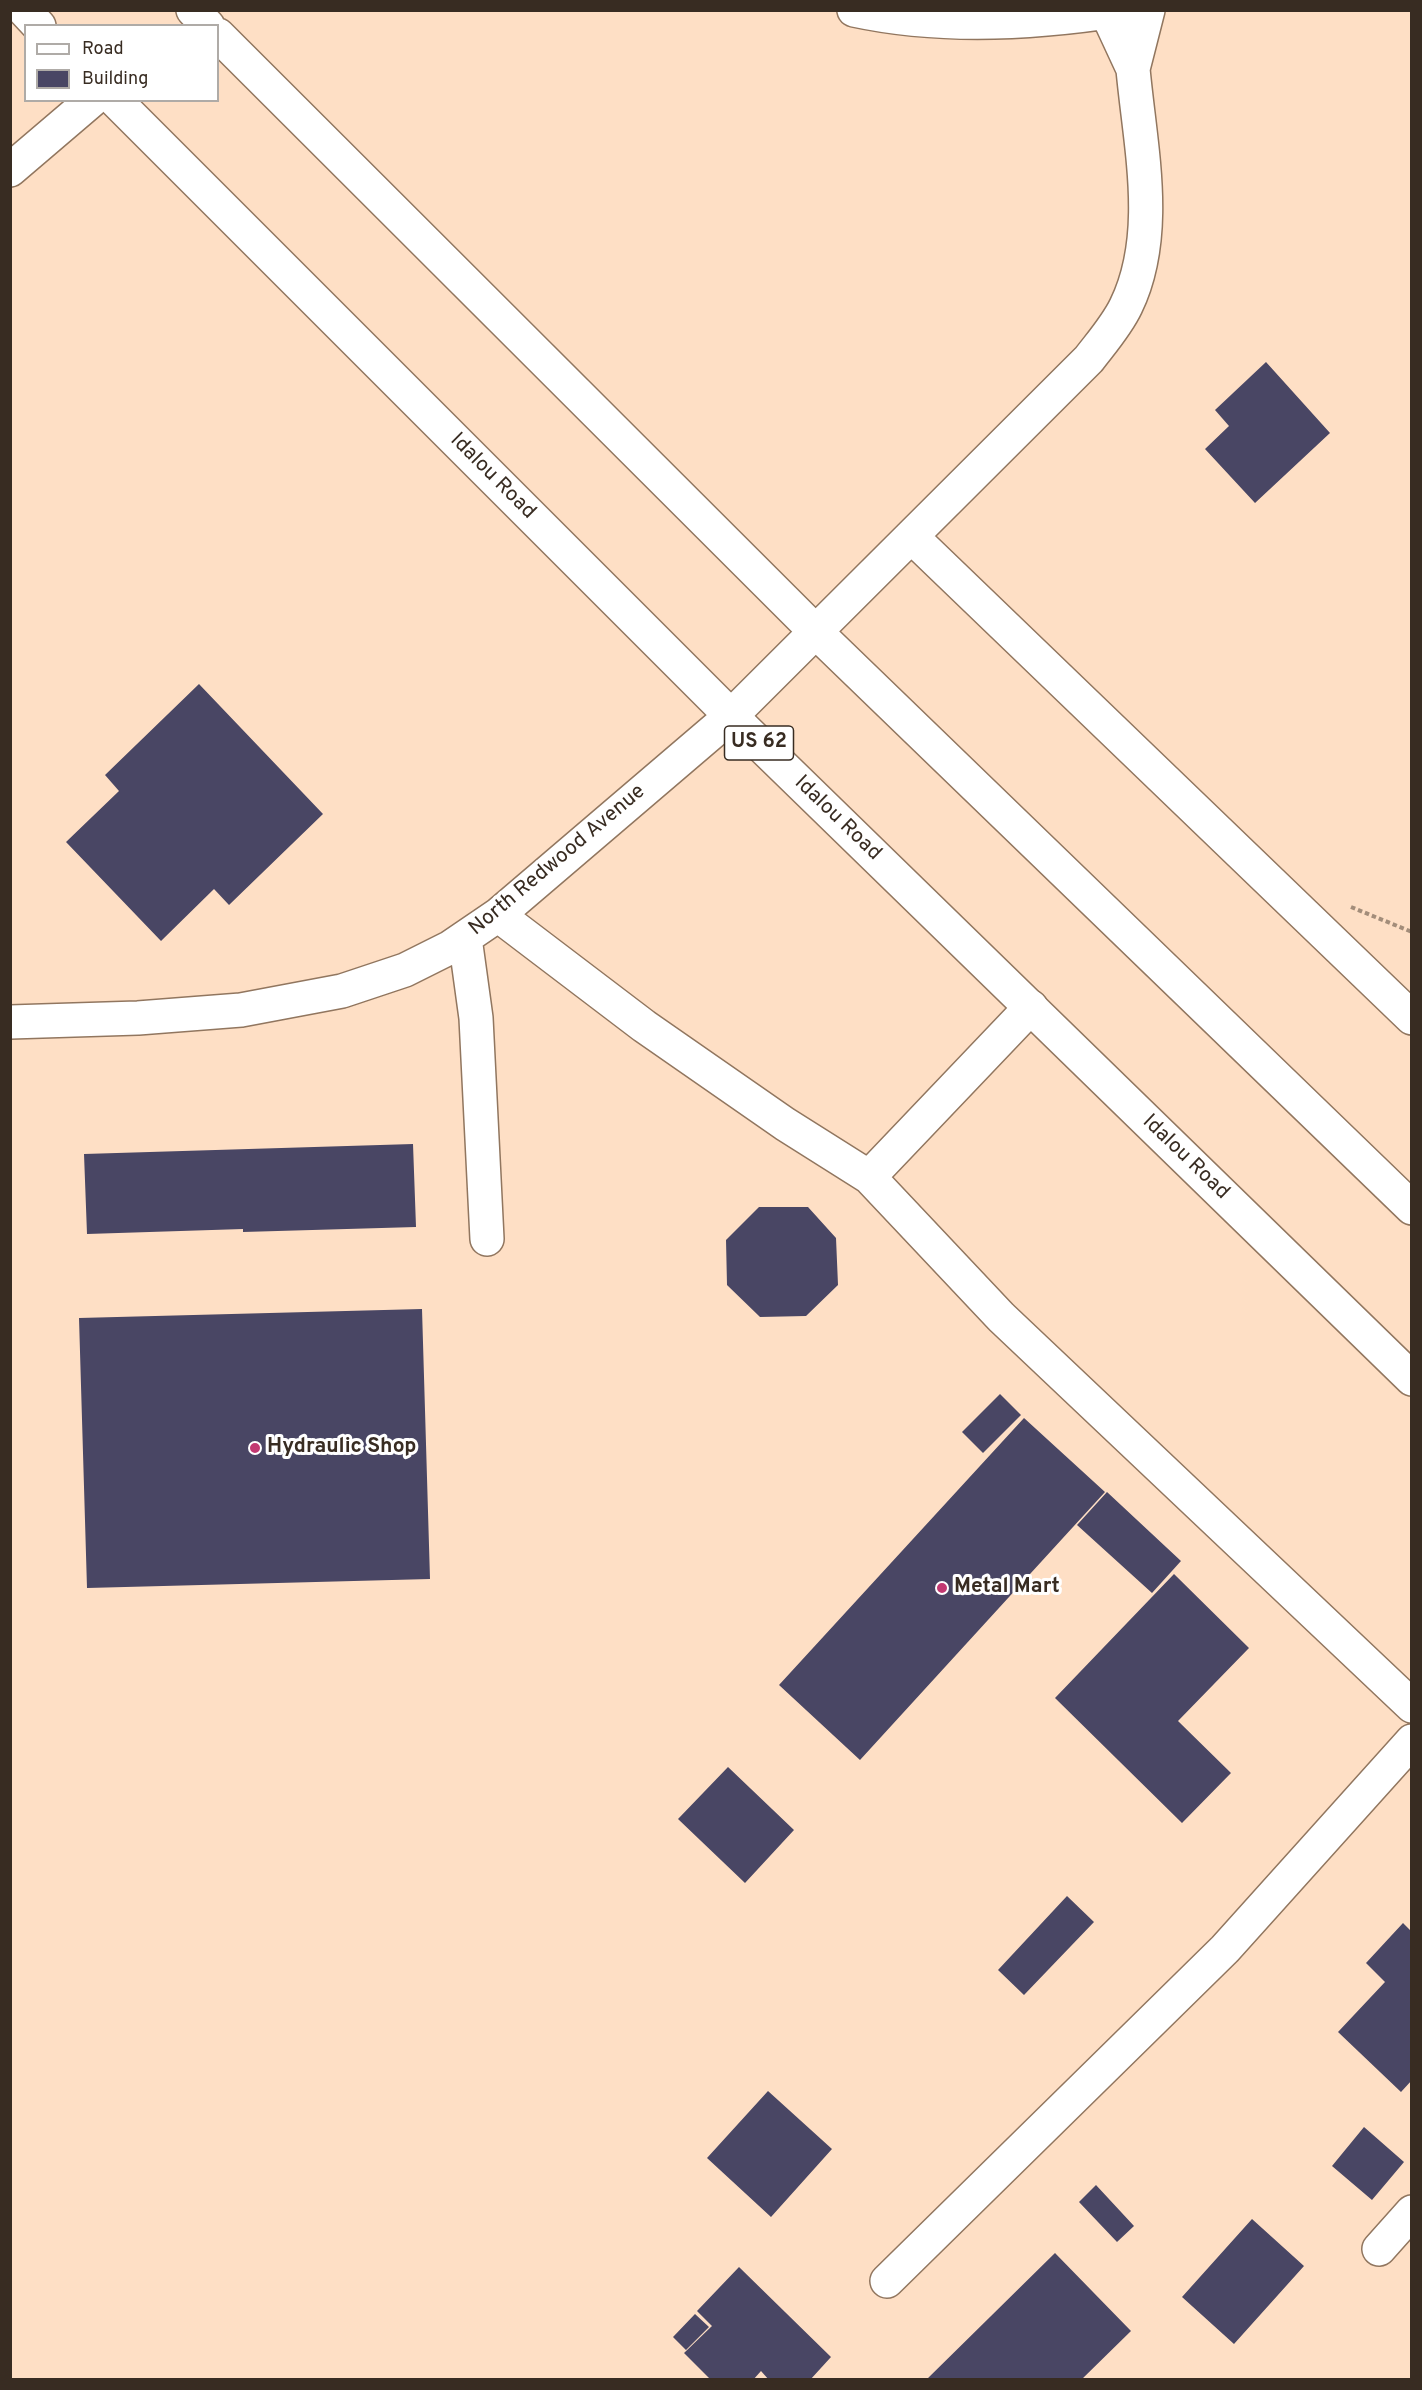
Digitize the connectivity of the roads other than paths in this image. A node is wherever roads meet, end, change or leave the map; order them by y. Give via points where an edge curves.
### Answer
1 (24, 10) edge
2 (194, 10) edge
3 (854, 10) edge
4 (1148, 10) edge
5 (1114, 12) edge
6 (37, 24) edge
7 (206, 24) edge
8 (219, 35) edge
9 (1133, 69) junction
10 (90, 102) edge
11 (117, 102) edge
12 (10, 170) edge
13 (912, 537) junction
14 (816, 632) junction
15 (731, 716) junction
16 (498, 915) junction
17 (465, 938) junction
18 (1031, 1007) junction
19 (1412, 1018) edge
20 (10, 1022) edge
21 (869, 1177) junction
22 (1412, 1208) edge
23 (487, 1239) dead end
24 (1412, 1379) edge
25 (1412, 1706) edge
26 (1412, 1741) edge
27 (1412, 2212) edge
28 (1379, 2249) dead end
29 (887, 2281) dead end

1 - 6 main road
2 - 7 main road
3 - 5 main road via 959,23
4 - 9 main road
5 - 9 main road
8 - 14 main road
9 - 13 main road, North Redwood Avenue via 1146,204 1145,240 1138,276 1126,307 1089,359
10 - 12 main road
11 - 15 main road, Idalou Road / US 62
13 - 14 main road, North Redwood Avenue
13 - 19 main road
14 - 15 main road, North Redwood Avenue
14 - 22 main road
15 - 16 main road, North Redwood Avenue
15 - 18 main road, Idalou Road / US 62
16 - 17 main road, North Redwood Avenue
16 - 21 main road via 644,1026
17 - 20 main road, North Redwood Avenue via 405,970 342,991 241,1010
17 - 23 main road via 476,1018
18 - 21 main road
18 - 24 main road, Idalou Road / US 62
21 - 25 main road via 1001,1317
26 - 29 main road via 1225,1949
27 - 28 main road

